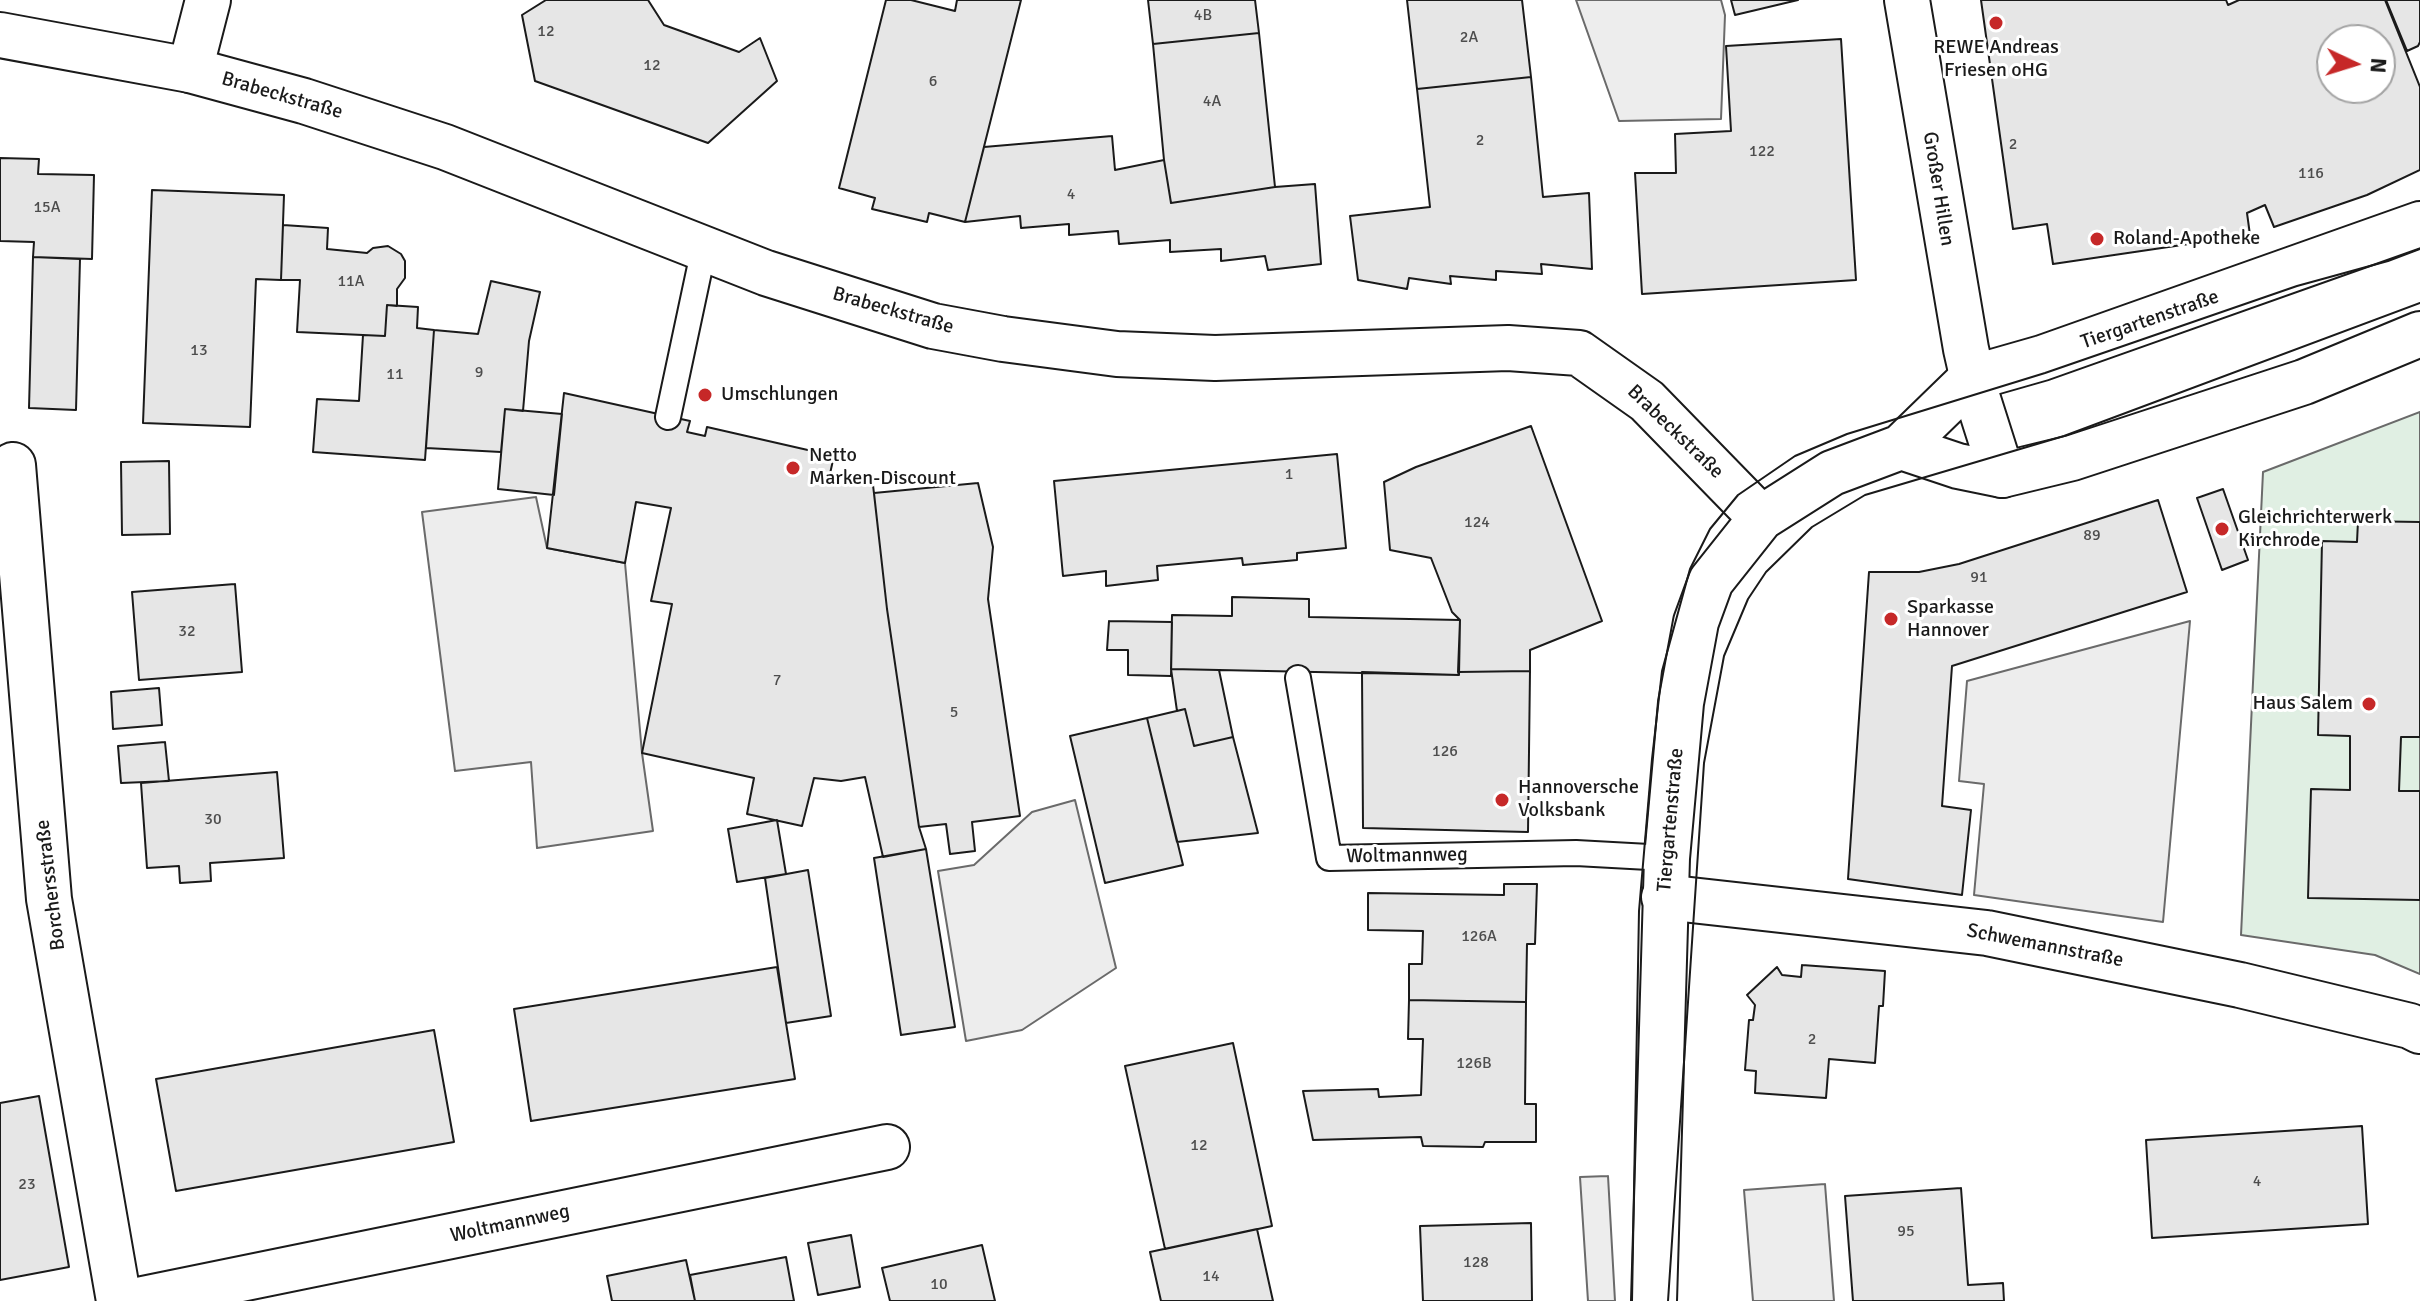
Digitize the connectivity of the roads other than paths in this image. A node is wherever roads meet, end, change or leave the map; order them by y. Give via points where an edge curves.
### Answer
1 (208, 0) edge
2 (1907, 0) edge
3 (0, 35) edge
4 (190, 70) junction
5 (2420, 224) edge
6 (704, 248) junction
7 (2420, 334) edge
8 (1972, 378) junction
9 (668, 417) dead end
10 (1901, 447) junction
11 (13, 465) dead end
12 (2002, 475) junction
13 (1761, 518) junction
14 (1298, 678) dead end
15 (1666, 878) junction
16 (2420, 1031) edge
17 (887, 1147) dead end
18 (119, 1301) edge
19 (133, 1301) edge
20 (1654, 1301) edge

1 - 4 main road
2 - 8 main road, Großer Hillen
3 - 4 main road, Brabeckstraße
4 - 6 main road, Brabeckstraße via 445,147
5 - 8 main road, Tiergartenstraße
6 - 9 lane
6 - 13 main road, Brabeckstraße via 933,326 1117,354 1229,357 1508,348 1579,353 1647,401
7 - 12 main road via 2304,382 2072,458
8 - 10 main road, Tiergartenstraße
8 - 12 main road, Großer Hillen
10 - 12 main road
10 - 13 main road, Tiergartenstraße via 1832,473
11 - 18 main road, Borchersstraße via 49,899
13 - 15 main road, Tiergartenstraße via 1711,581 1696,622 1681,703
14 - 15 lane, Woltmannweg via 1329,858 1576,853
15 - 16 main road, Schwemannstraße via 1987,933 2240,985
15 - 20 main road, Tiergartenstraße
17 - 19 main road, Woltmannweg

